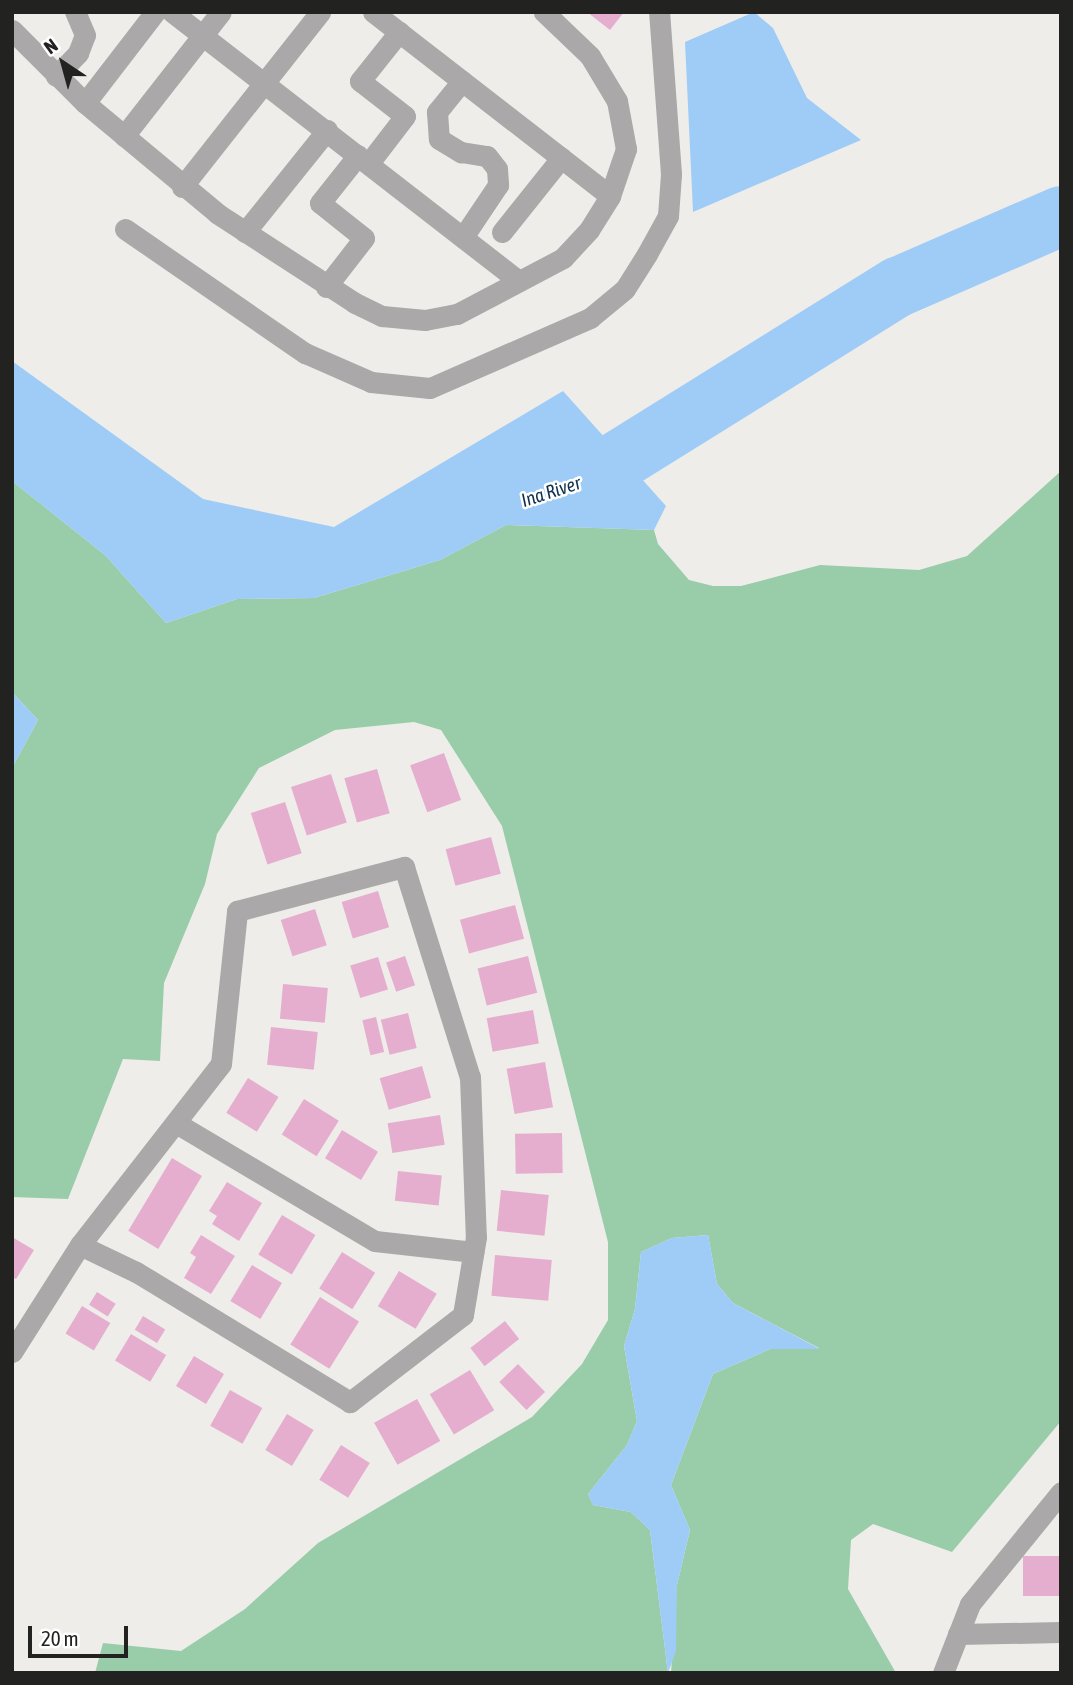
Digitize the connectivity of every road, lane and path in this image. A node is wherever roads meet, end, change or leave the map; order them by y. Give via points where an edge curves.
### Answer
1 (75, 12) edge
2 (155, 12) edge
3 (172, 12) edge
4 (221, 12) edge
5 (320, 12) edge
6 (373, 12) edge
7 (544, 12) edge
8 (659, 12) edge
9 (12, 30) edge
10 (399, 32) junction
11 (202, 36) junction
12 (56, 76) junction
13 (462, 81) junction
14 (265, 83) junction
15 (85, 103) junction
16 (327, 130) junction
17 (124, 136) junction
18 (561, 158) junction
19 (364, 159) junction
20 (182, 187) junction
21 (610, 195) junction
22 (125, 229) dead end
23 (245, 232) junction
24 (502, 232) dead end
25 (463, 237) junction
26 (519, 281) junction
27 (326, 288) junction
28 (176, 1123) junction
29 (80, 1245) junction
30 (473, 1252) junction
31 (12, 1352) edge
32 (1061, 1492) edge
33 (1061, 1632) edge
34 (958, 1634) junction
35 (943, 1673) edge

1 - 12 street via 85,35 78,53
2 - 15 street
3 - 11 street
4 - 11 street
5 - 14 street
6 - 10 street
7 - 21 street via 590,56 617,101 626,149
8 - 22 street via 671,174 668,216 647,254 625,289 590,318 430,388 371,382 305,353
9 - 12 street
10 - 13 street
10 - 19 street via 360,81 405,116
11 - 14 street
11 - 17 street
12 - 15 street
13 - 18 street
13 - 25 street via 437,112 439,139 461,152 487,156 497,169 498,185
14 - 16 street
14 - 20 street
15 - 17 street
16 - 19 street
16 - 23 street
17 - 20 street
18 - 21 street
18 - 24 street
19 - 25 street
19 - 27 street via 320,203 364,238
20 - 23 street
21 - 26 street via 589,230 563,258
23 - 27 street
25 - 26 street
26 - 27 street via 457,314 425,320 382,316
28 - 29 street
28 - 30 street via 375,1241
28 - 30 street via 221,1064 237,911 404,867 470,1077
29 - 30 street via 135,1272 350,1402 463,1315
29 - 31 street
32 - 34 street via 970,1604
33 - 34 street
34 - 35 street

